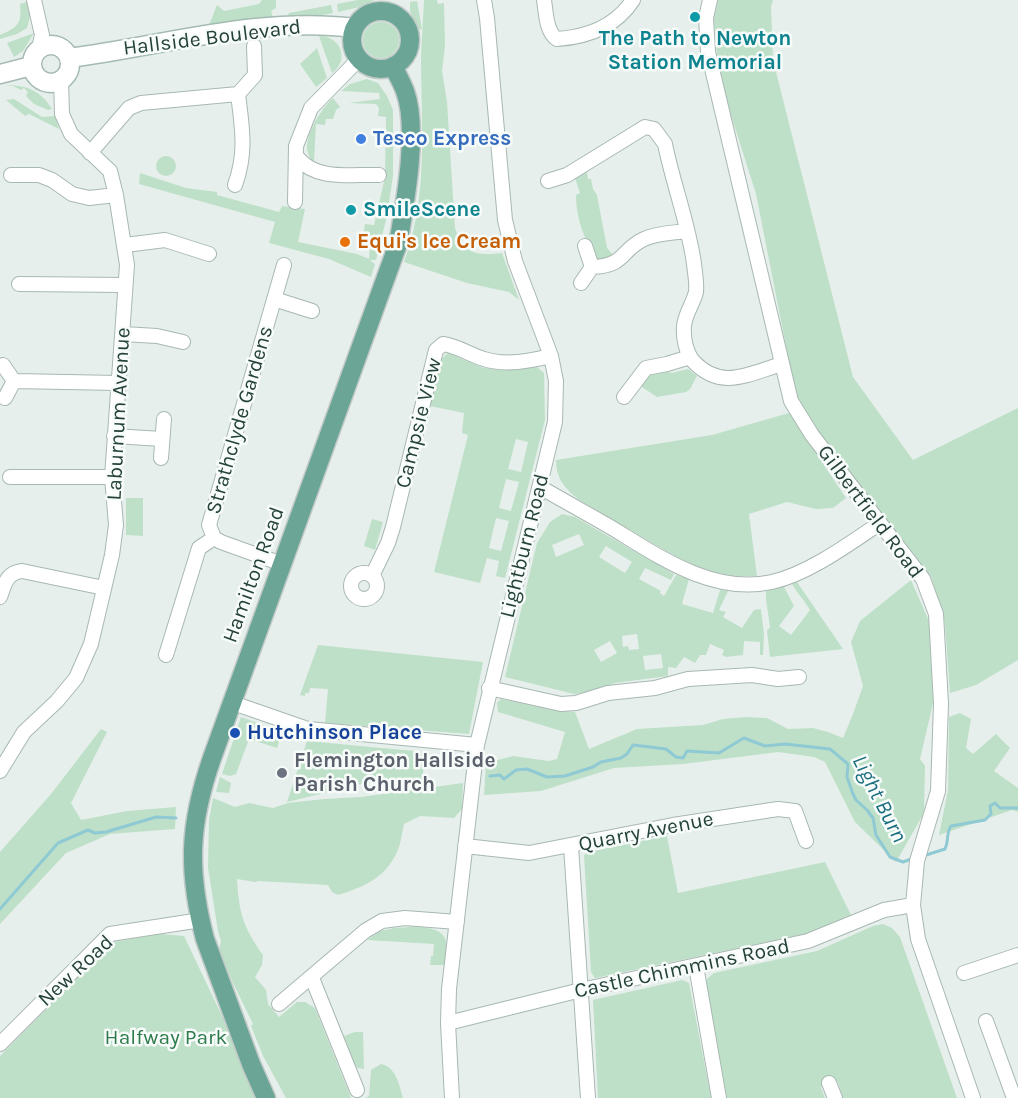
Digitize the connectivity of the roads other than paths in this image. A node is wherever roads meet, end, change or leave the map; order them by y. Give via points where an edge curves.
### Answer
1 (34, 0) edge
2 (484, 0) edge
3 (544, 0) edge
4 (633, 0) edge
5 (710, 0) edge
6 (392, 6) edge
7 (354, 28) junction
8 (254, 46) dead end
9 (39, 48) junction
10 (69, 58) junction
11 (359, 59) junction
12 (31, 66) junction
13 (393, 66) junction
14 (0, 74) edge
15 (61, 80) junction
16 (238, 94) junction
17 (90, 153) junction
18 (298, 158) junction
19 (11, 175) dead end
20 (379, 175) dead end
21 (548, 181) dead end
22 (235, 185) dead end
23 (116, 195) junction
24 (296, 202) dead end
25 (686, 231) junction
26 (125, 245) junction
27 (585, 246) dead end
28 (209, 254) dead end
29 (284, 266) dead end
30 (592, 267) junction
31 (581, 282) dead end
32 (19, 284) dead end
33 (125, 285) junction
34 (274, 299) junction
35 (312, 311) dead end
36 (123, 334) junction
37 (183, 342) dead end
38 (551, 356) junction
39 (690, 357) junction
40 (782, 364) junction
41 (3, 365) dead end
42 (14, 381) junction
43 (118, 383) junction
44 (624, 397) dead end
45 (5, 398) dead end
46 (164, 420) dead end
47 (114, 436) junction
48 (162, 439) junction
49 (161, 458) dead end
50 (10, 477) dead end
51 (112, 477) junction
52 (540, 487) junction
53 (880, 523) junction
54 (214, 538) junction
55 (282, 564) junction
56 (372, 576) dead end
57 (104, 588) junction
58 (0, 597) edge
59 (166, 655) dead end
60 (799, 677) dead end
61 (489, 688) junction
62 (233, 703) junction
63 (477, 745) junction
64 (0, 771) edge
65 (807, 841) dead end
66 (465, 846) junction
67 (571, 846) junction
68 (913, 905) junction
69 (201, 920) junction
70 (457, 922) junction
71 (1018, 955) edge
72 (696, 966) junction
73 (964, 973) dead end
74 (312, 978) junction
75 (581, 990) junction
76 (279, 1004) dead end
77 (986, 1021) dead end
78 (448, 1023) junction
79 (0, 1044) edge
80 (829, 1083) dead end
81 (357, 1090) dead end
82 (267, 1098) edge
83 (452, 1098) edge
84 (588, 1098) edge
85 (719, 1098) edge
86 (835, 1098) edge
87 (973, 1098) edge
88 (1016, 1098) edge

1 - 9 street via 42,35
2 - 38 street, Lightburn Road via 505,220 515,261
3 - 4 street via 550,30 558,39 588,35 609,24
5 - 40 street, Gilbertfield Road via 706,18 708,52
6 - 7 main road via 363,17
6 - 13 main road via 410,40 402,60
7 - 10 street, Hallside Boulevard via 324,25 240,31
7 - 11 main road via 352,42
8 - 16 street via 255,75
9 - 10 street via 49,44 60,46
9 - 12 street
10 - 15 street via 69,70
11 - 13 main road via 375,68
11 - 18 street via 311,108 296,146
12 - 14 street
12 - 15 street via 42,81 50,84
13 - 55 main road, Hamilton Road via 406,93 410,121 408,181 398,244
15 - 17 street, Laburnum Avenue via 62,114 71,135
16 - 17 street via 141,103 129,108
16 - 22 street via 244,138 242,165
17 - 23 street, Laburnum Avenue via 110,171
18 - 20 street via 316,172
18 - 24 street
19 - 23 street via 39,175 72,194 89,198
21 - 25 street via 567,175 645,127 654,129 665,144
23 - 26 street, Laburnum Avenue
25 - 30 street via 643,239 619,260
25 - 39 street via 696,290 684,329
26 - 28 street via 165,240
26 - 33 street, Laburnum Avenue
27 - 30 street
29 - 34 street, Strathclyde Gardens
30 - 31 street
32 - 33 street
33 - 36 street, Laburnum Avenue
34 - 35 street
34 - 54 street, Strathclyde Gardens via 209,525
36 - 37 street
36 - 43 street, Laburnum Avenue
38 - 52 street, Lightburn Road via 556,381 555,422
38 - 56 street, Campsie View via 505,362 483,359 452,345 443,344 436,350 393,527
39 - 40 street via 708,375 732,379
39 - 44 street via 646,368
40 - 53 street, Gilbertfield Road via 791,401 812,435
41 - 42 street
42 - 43 street
42 - 45 street
43 - 47 street, Laburnum Avenue
46 - 48 street
47 - 48 street
47 - 51 street, Laburnum Avenue
48 - 49 street
50 - 51 street
51 - 57 street, Laburnum Avenue via 116,525
52 - 53 street via 686,571 745,586 795,574
52 - 61 street, Lightburn Road
53 - 68 street, Gilbertfield Road via 923,579 936,614 941,704 938,791 917,861
54 - 55 street, Strathclyde Gardens
54 - 59 street via 199,548
55 - 62 main road, Hamilton Road
57 - 58 street via 22,571 8,577
57 - 64 street, Laburnum Avenue via 91,644 76,678 24,732
60 - 61 street via 752,675 688,680 561,704
61 - 63 street, Lightburn Road
62 - 63 street via 308,729
62 - 69 main road, Hamilton Road via 199,797 194,823 192,863
63 - 66 street, Lightburn Road
65 - 67 street, Quarry Avenue via 795,811 778,809
66 - 67 street, Quarry Avenue via 529,853
66 - 70 street, Lightburn Road
67 - 75 street
68 - 72 street, Castle Chimmins Road via 884,910 808,941
68 - 87 street, Gilbertfield Road via 918,939
69 - 79 street, New Road via 110,934
69 - 82 main road, Hamilton Road via 247,1053
70 - 74 street via 405,918 382,921
70 - 78 street, Lightburn Road
71 - 73 street
72 - 75 street, Castle Chimmins Road
72 - 85 street
74 - 76 street
74 - 81 street
75 - 78 street, Castle Chimmins Road
75 - 84 street
77 - 88 street
78 - 83 street, Lightburn Road
80 - 86 street

